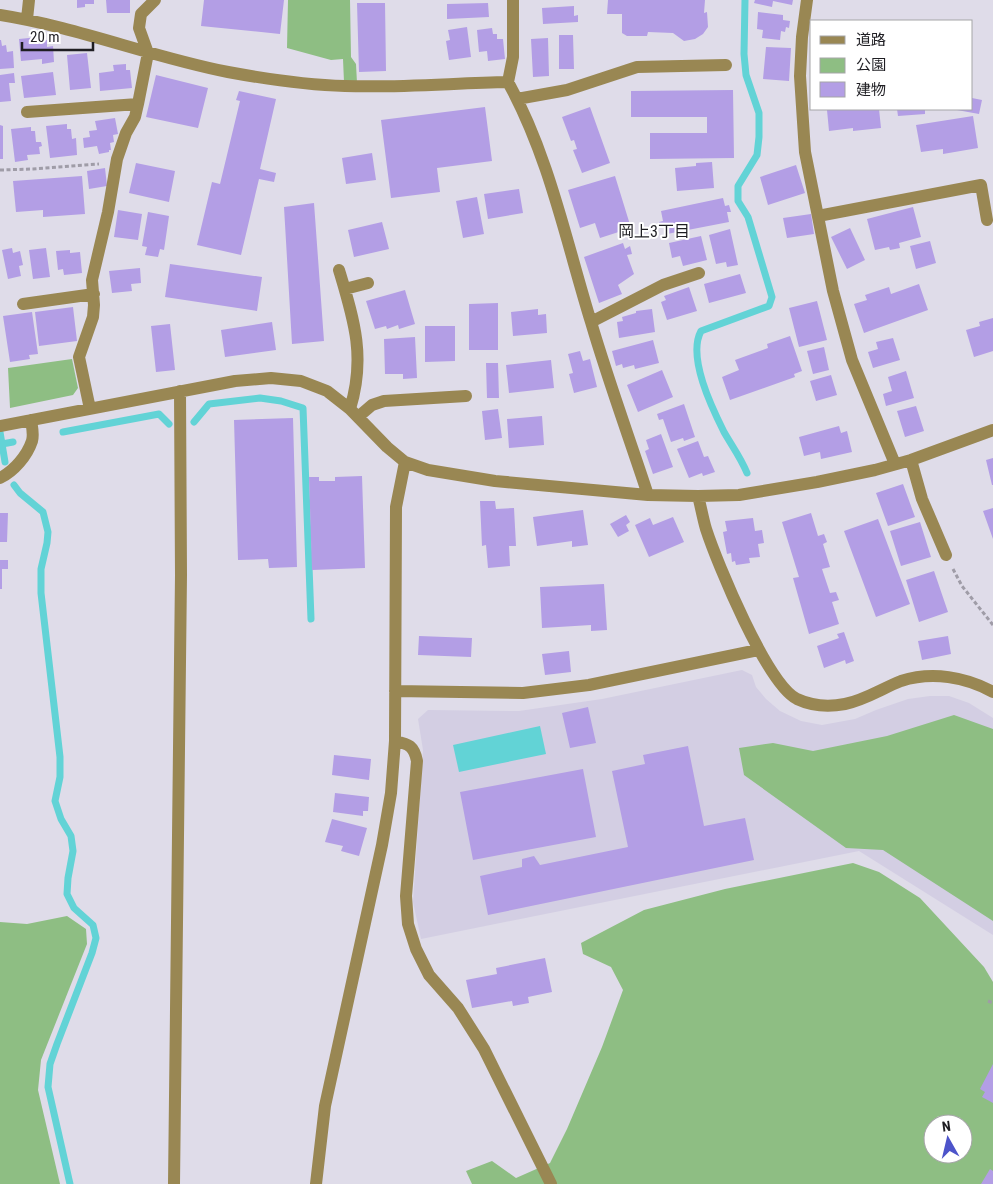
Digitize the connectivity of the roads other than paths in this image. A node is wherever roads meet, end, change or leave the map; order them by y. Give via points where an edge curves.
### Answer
1 (29, 0) edge
2 (155, 0) edge
3 (514, 0) edge
4 (808, 0) edge
5 (0, 15) edge
6 (27, 19) junction
7 (148, 53) junction
8 (726, 65) dead end
9 (508, 82) junction
10 (517, 99) junction
11 (138, 104) junction
12 (27, 112) dead end
13 (818, 216) junction
14 (987, 220) dead end
15 (339, 270) dead end
16 (699, 273) dead end
17 (368, 283) dead end
18 (345, 289) junction
19 (94, 294) junction
20 (23, 304) dead end
21 (591, 322) junction
22 (180, 391) junction
23 (466, 396) dead end
24 (90, 409) junction
25 (354, 413) junction
26 (31, 420) junction
27 (5, 426) edge
28 (993, 430) edge
29 (911, 460) junction
30 (405, 462) junction
31 (895, 464) junction
32 (0, 478) edge
33 (648, 494) junction
34 (698, 496) junction
35 (946, 555) road end
36 (758, 650) junction
37 (395, 690) junction
38 (993, 692) edge
39 (394, 741) junction
40 (174, 1184) edge
41 (316, 1184) edge
42 (551, 1184) edge

1 - 6 street
2 - 7 street via 142,14 138,28
3 - 9 street via 513,57
4 - 13 street via 800,76 805,152
5 - 6 street
6 - 7 street
7 - 9 street via 228,72 344,86
7 - 11 street
8 - 10 street via 637,67 567,90
9 - 10 street
10 - 21 street via 558,207
11 - 12 street
11 - 19 street via 136,117 126,133 117,162 92,280
13 - 14 street via 981,185
13 - 31 street via 833,291 852,360
15 - 18 street
16 - 21 street via 663,285
17 - 18 street
18 - 25 street via 354,322 359,362
19 - 20 street
19 - 24 street via 93,317 79,357
21 - 33 street
22 - 24 street
22 - 25 street via 235,380 270,378 301,381 327,391
22 - 40 street
23 - 25 street via 384,400
24 - 26 street
25 - 30 street
26 - 27 street
26 - 32 street via 32,441 20,462
28 - 29 street
29 - 31 street
29 - 35 street via 922,499
30 - 33 street via 428,470 495,481
30 - 37 street via 396,507
31 - 34 street via 739,495
33 - 34 street
34 - 36 street via 722,570
36 - 37 street via 590,685 524,693
36 - 38 street via 777,680 796,698 821,706 846,704 903,681 925,677 952,677 976,683
37 - 39 street
39 - 41 street via 391,793 382,845 325,1106
39 - 42 street via 407,744 415,751 417,761 406,896 408,924 416,949 429,975 472,1028

